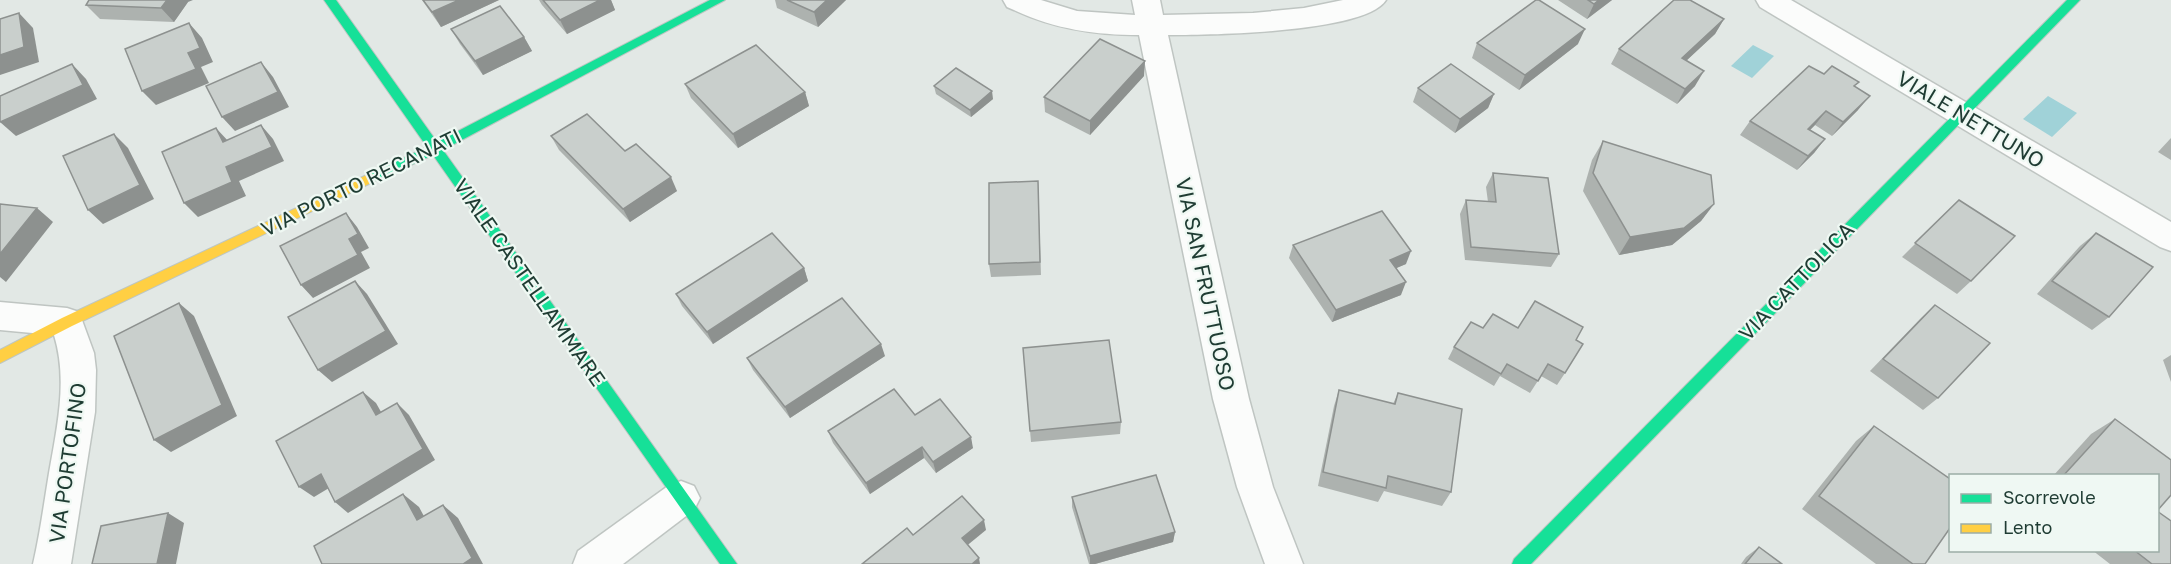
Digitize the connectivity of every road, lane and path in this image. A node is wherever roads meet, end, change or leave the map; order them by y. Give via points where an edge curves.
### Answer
1 (330, 0) edge
2 (719, 0) edge
3 (1017, 0) edge
4 (1372, 0) edge
5 (1770, 0) edge
6 (2074, 0) edge
7 (1148, 13) edge
8 (1961, 113) junction
9 (436, 148) junction
10 (2171, 238) edge
11 (0, 316) edge
12 (67, 322) junction
13 (0, 357) edge
14 (681, 498) junction
15 (52, 564) edge
16 (592, 564) edge
17 (729, 564) edge
18 (1284, 564) edge
19 (1520, 564) edge

1 - 9 street, VIALE CASTELLAMMARE
2 - 9 street, VIA PORTO RECANATI
3 - 7 street via 1078,21
4 - 7 street via 1346,9 1286,19 1233,23
5 - 8 street, VIALE NETTUNO
6 - 8 street, VIA CATTOLICA
7 - 18 street, VIA SAN FRUTTUOSO via 1231,399 1255,487
8 - 10 street, VIALE NETTUNO
8 - 19 street, VIA CATTOLICA
9 - 12 street, VIA PORTO RECANATI
9 - 14 street, VIALE CASTELLAMMARE
11 - 12 street
12 - 13 street, VIA PORTO RECANATI
12 - 15 street, VIA PORTOFINO via 79,370 77,412
14 - 16 street
14 - 17 street, VIALE CASTELLAMMARE

